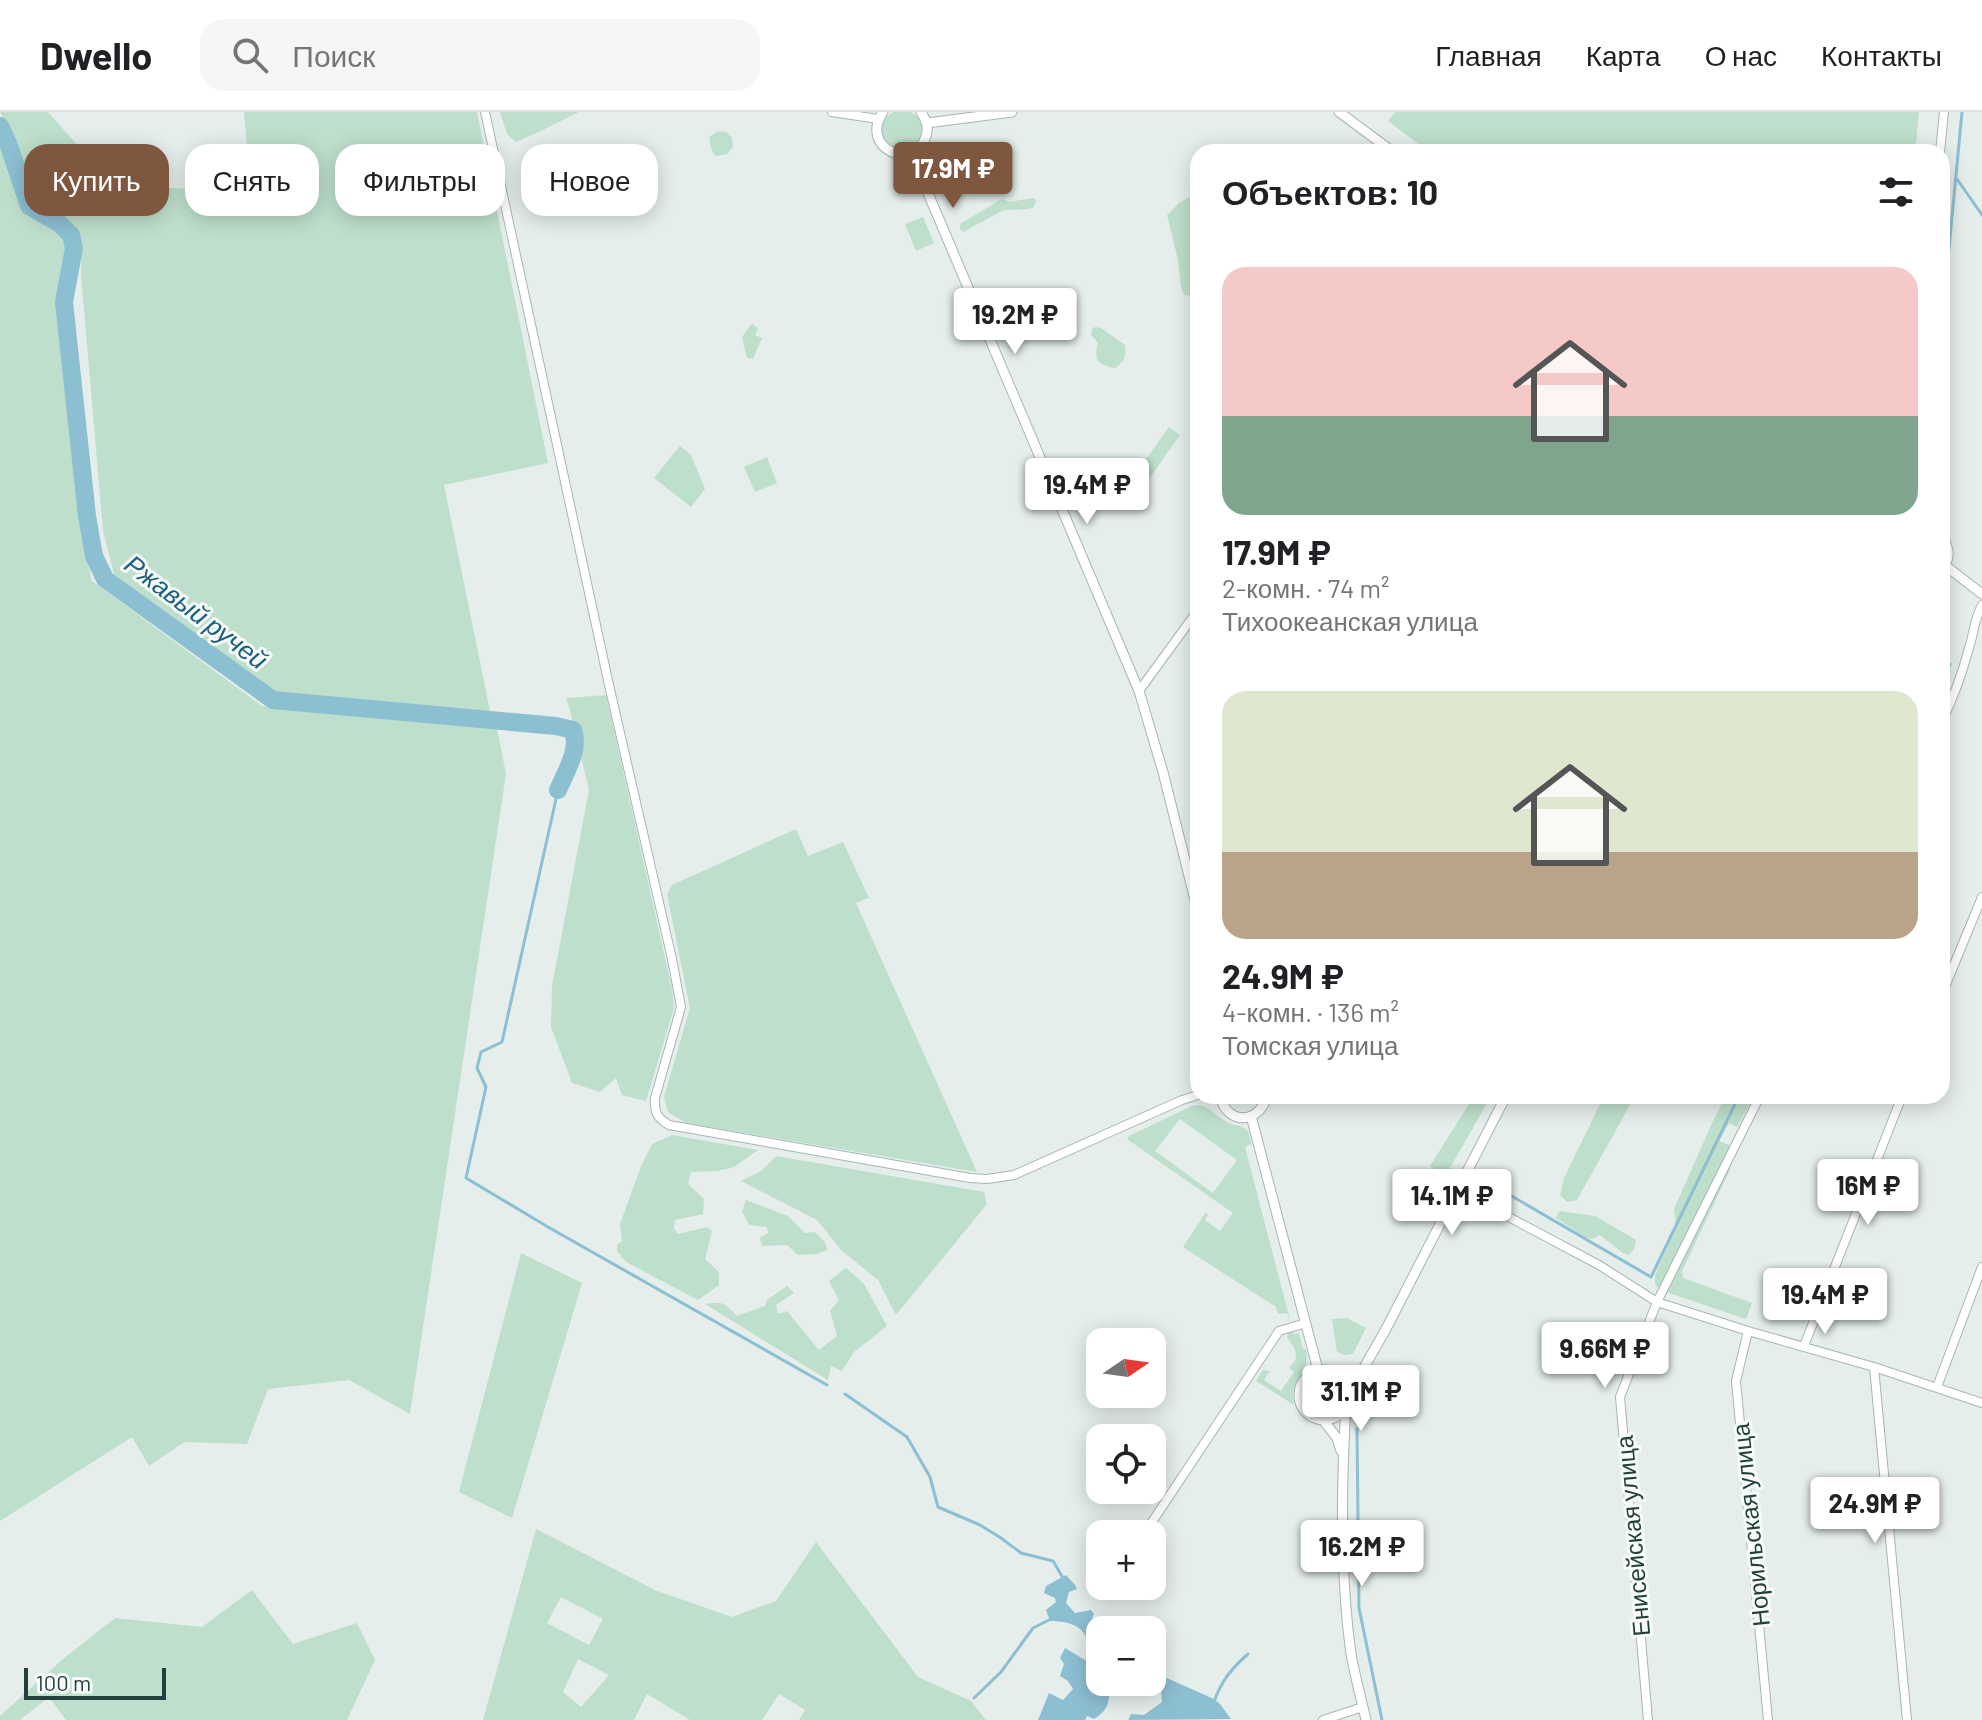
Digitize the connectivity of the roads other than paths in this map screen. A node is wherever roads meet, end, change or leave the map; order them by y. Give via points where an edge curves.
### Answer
1 (485, 112) edge
2 (832, 112) edge
3 (921, 112) edge
4 (1012, 112) edge
5 (1339, 112) edge
6 (1944, 112) edge
7 (881, 116) edge
8 (927, 123) junction
9 (1382, 144) edge
10 (1941, 144) edge
11 (911, 153) junction
12 (1950, 569) edge
13 (1982, 594) edge
14 (1982, 605) edge
15 (1190, 621) edge
16 (1139, 691) junction
17 (1950, 704) edge
18 (1190, 880) edge
19 (1982, 897) edge
20 (1950, 975) edge
21 (1190, 1098) edge
22 (1223, 1104) edge
23 (1265, 1104) edge
24 (1502, 1104) edge
25 (1756, 1104) edge
26 (1899, 1104) edge
27 (1251, 1116) junction
28 (1458, 1190) junction
29 (1982, 1267) edge
30 (1657, 1302) junction
31 (1306, 1323) junction
32 (1748, 1331) junction
33 (1804, 1346) junction
34 (1367, 1362) junction
35 (1874, 1367) junction
36 (1318, 1370) junction
37 (1336, 1372) junction
38 (1937, 1387) junction
39 (1349, 1394) junction
40 (1982, 1403) edge
41 (1346, 1406) junction
42 (1323, 1420) junction
43 (1343, 1458) junction
44 (1153, 1520) edge
45 (1363, 1707) junction
46 (1323, 1720) edge
47 (1366, 1720) edge
48 (1648, 1720) edge
49 (1768, 1720) edge
50 (1907, 1720) edge

1 - 21 street via 681,1007 655,1098 658,1119 987,1179 1014,1175
2 - 7 street
3 - 8 street
4 - 8 street
5 - 9 street
6 - 10 street
7 - 11 street via 876,129 884,147 892,153
8 - 11 street via 925,141
11 - 16 street
12 - 13 street
14 - 17 street
15 - 16 street
16 - 18 street
19 - 20 street
22 - 27 street via 1232,1115
23 - 27 street
24 - 28 street
25 - 30 street, Енисейская улица
26 - 33 street
27 - 31 street
28 - 30 street
28 - 34 street
29 - 38 street
30 - 32 street
30 - 48 street, Енисейская улица via 1620,1397
31 - 36 street
31 - 44 street via 1279,1331
32 - 33 street
32 - 49 street, Норильская улица via 1736,1385
33 - 35 street
34 - 37 street via 1354,1372
34 - 39 street
35 - 38 street
35 - 50 street
36 - 37 street
36 - 42 street via 1304,1379 1299,1396 1306,1413
37 - 39 street
38 - 40 street
39 - 41 street
41 - 42 street
41 - 43 street
42 - 43 street via 1337,1438
43 - 45 street via 1345,1602
45 - 46 street
45 - 47 street

